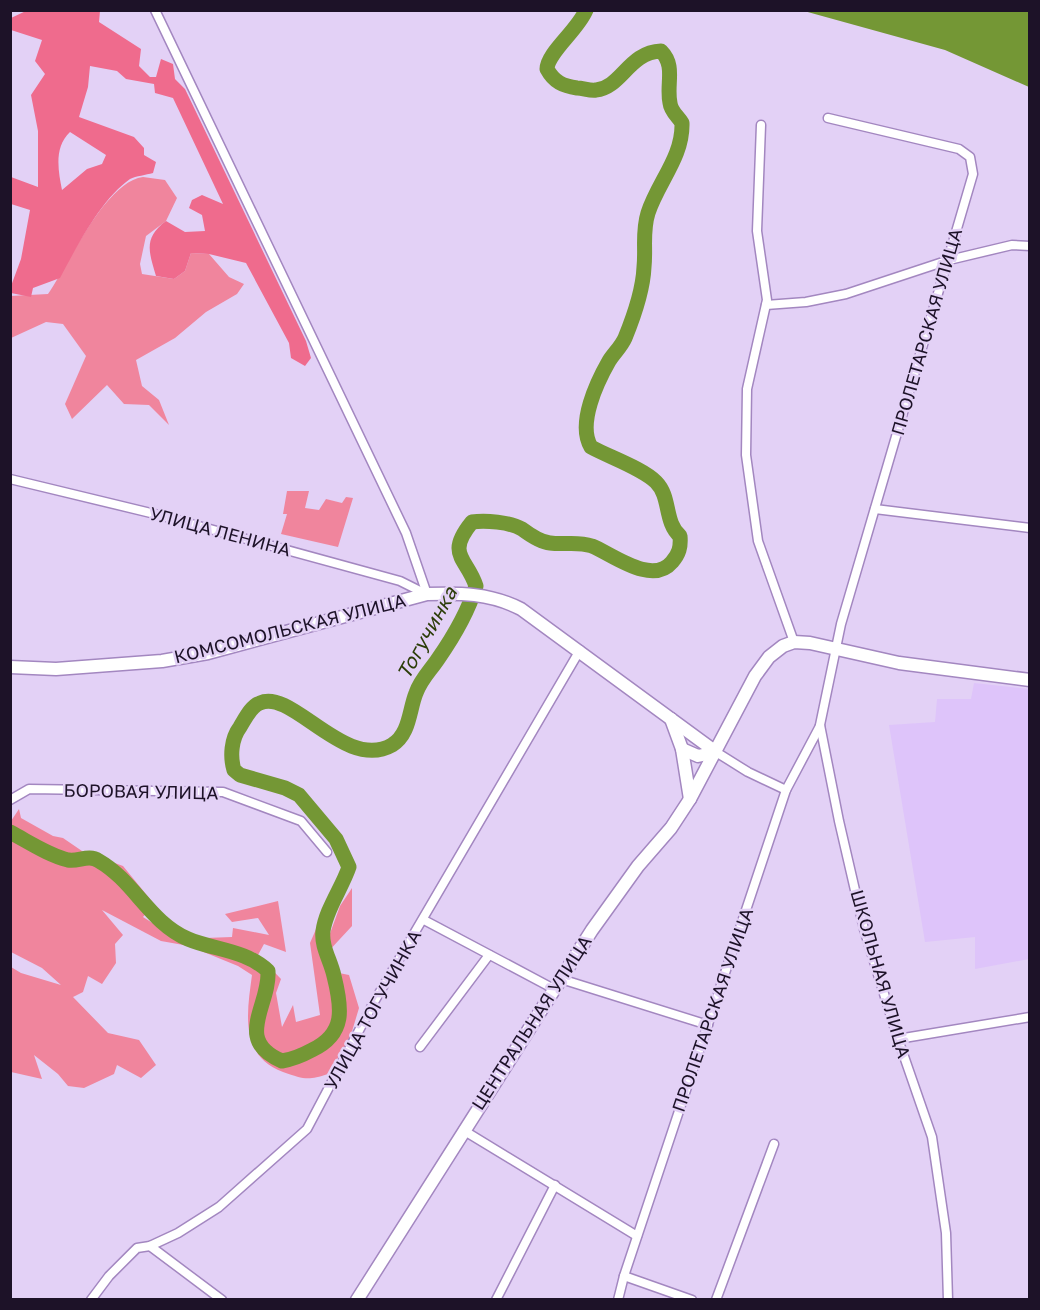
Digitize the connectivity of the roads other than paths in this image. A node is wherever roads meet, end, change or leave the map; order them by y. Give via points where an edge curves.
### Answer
1 (155, 10) edge
2 (828, 118) dead end
3 (761, 125) dead end
4 (1029, 246) edge
5 (949, 260) junction
6 (766, 305) junction
7 (10, 479) edge
8 (875, 509) junction
9 (1029, 528) edge
10 (427, 594) junction
11 (794, 642) junction
12 (834, 648) junction
13 (580, 650) junction
14 (10, 668) edge
15 (1029, 681) edge
16 (671, 719) junction
17 (820, 725) junction
18 (682, 749) junction
19 (716, 752) junction
20 (786, 790) junction
21 (690, 799) junction
22 (10, 800) edge
23 (327, 852) dead end
24 (424, 920) junction
25 (489, 954) junction
26 (557, 984) junction
27 (1029, 1017) edge
28 (708, 1025) junction
29 (898, 1040) junction
30 (420, 1047) dead end
31 (463, 1130) junction
32 (774, 1144) dead end
33 (555, 1185) junction
34 (637, 1236) junction
35 (150, 1246) junction
36 (624, 1276) junction
37 (91, 1299) edge
38 (222, 1299) edge
39 (357, 1299) edge
40 (496, 1299) edge
41 (618, 1299) edge
42 (692, 1299) edge
43 (716, 1299) edge
44 (948, 1299) edge

1 - 10 street via 406,532
2 - 5 street, ПРОЛЕТАРСКАЯ УЛИЦА via 959,149 970,157 973,174
3 - 6 street via 757,231
4 - 5 street via 1012,245
5 - 6 street via 846,294
5 - 8 street, ПРОЛЕТАРСКАЯ УЛИЦА
6 - 11 street via 747,389 747,479 758,542
7 - 10 street, УЛИЦА ЛЕНИНА via 155,514 390,579
8 - 9 street
8 - 12 street, ПРОЛЕТАРСКАЯ УЛИЦА
10 - 13 main road, КОМСОМОЛЬСКАЯ УЛИЦА via 492,597 521,609
10 - 14 main road, КОМСОМОЛЬСКАЯ УЛИЦА via 185,657 127,665
11 - 12 main road
11 - 19 main road, ЦЕНТРАЛЬНАЯ УЛИЦА via 769,657 755,676
12 - 15 main road via 899,663
12 - 17 street, ШКОЛЬНАЯ УЛИЦА
13 - 16 main road, КОМСОМОЛЬСКАЯ УЛИЦА
13 - 24 street, УЛИЦА ТОГУЧИНКА
16 - 18 main road
16 - 19 main road, КОМСОМОЛЬСКАЯ УЛИЦА
17 - 20 street, ПРОЛЕТАРСКАЯ УЛИЦА
17 - 29 street, ШКОЛЬНАЯ УЛИЦА via 864,929
18 - 19 main road via 698,756
18 - 21 main road
19 - 20 street
19 - 21 main road, ЦЕНТРАЛЬНАЯ УЛИЦА
20 - 28 street, ПРОЛЕТАРСКАЯ УЛИЦА
21 - 26 main road, ЦЕНТРАЛЬНАЯ УЛИЦА via 592,930
22 - 23 street, БОРОВАЯ УЛИЦА via 29,789 223,792 301,822
24 - 25 street
24 - 35 street, УЛИЦА ТОГУЧИНКА via 374,1002 307,1129 219,1207
25 - 26 street
25 - 30 street
26 - 28 street
26 - 31 main road, ЦЕНТРАЛЬНАЯ УЛИЦА
27 - 29 street
28 - 34 street, ПРОЛЕТАРСКАЯ УЛИЦА
29 - 44 street, ШКОЛЬНАЯ УЛИЦА via 932,1137 946,1233
31 - 33 street
31 - 39 main road, ЦЕНТРАЛЬНАЯ УЛИЦА
32 - 43 street
33 - 34 street
33 - 40 street
34 - 36 street, ПРОЛЕТАРСКАЯ УЛИЦА
35 - 37 street, УЛИЦА ТОГУЧИНКА via 137,1248
35 - 38 street
36 - 41 street, ПРОЛЕТАРСКАЯ УЛИЦА
36 - 42 street

